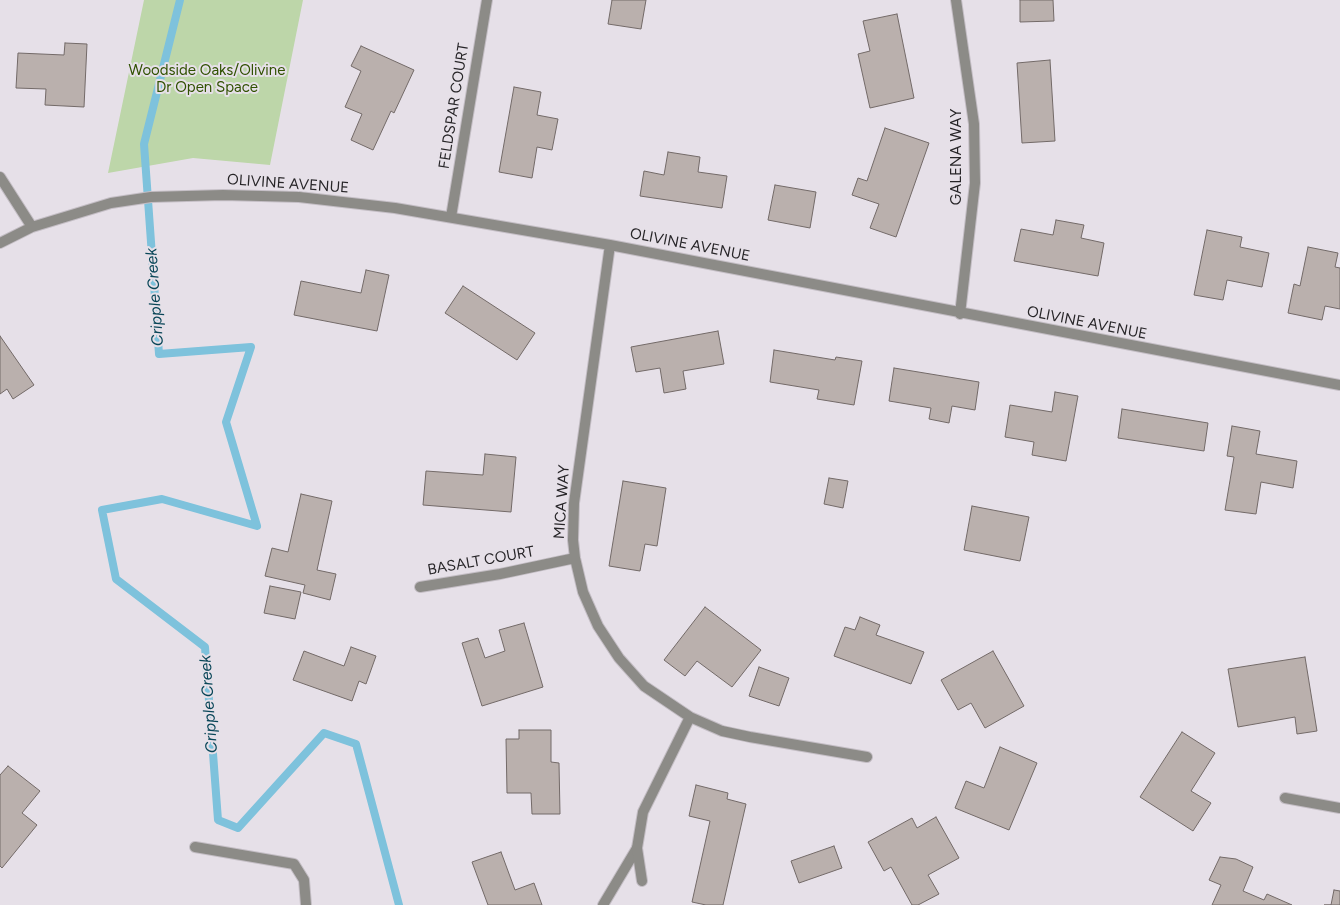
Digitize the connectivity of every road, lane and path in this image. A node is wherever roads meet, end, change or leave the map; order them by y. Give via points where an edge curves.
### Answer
1 (487, 0) edge
2 (956, 0) edge
3 (0, 177) edge
4 (451, 217) junction
5 (32, 227) junction
6 (0, 244) edge
7 (610, 245) junction
8 (960, 314) junction
9 (1340, 385) edge
10 (576, 558) junction
11 (420, 587) dead end
12 (690, 717) junction
13 (867, 757) dead end
14 (1285, 798) dead end
15 (1340, 808) edge
16 (195, 847) dead end
17 (638, 848) junction
18 (642, 881) dead end
19 (306, 905) edge
20 (603, 905) edge

1 - 4 street, FELDSPAR COURT
2 - 8 street, GALENA WAY via 974,124 975,183
3 - 5 street
4 - 5 street, OLIVINE AVENUE via 299,197 223,195 151,197 111,203
4 - 7 street, OLIVINE AVENUE
5 - 6 street, OLIVINE AVENUE
7 - 8 street, OLIVINE AVENUE
7 - 10 street, MICA WAY via 574,503
8 - 9 street, OLIVINE AVENUE
10 - 11 street, BASALT COURT
10 - 12 street, MICA WAY via 583,592 598,626 619,658 644,686
12 - 13 street, MICA WAY via 750,738
12 - 17 street via 643,812
14 - 15 street
16 - 19 street via 294,864 304,880
17 - 18 street
17 - 20 street

